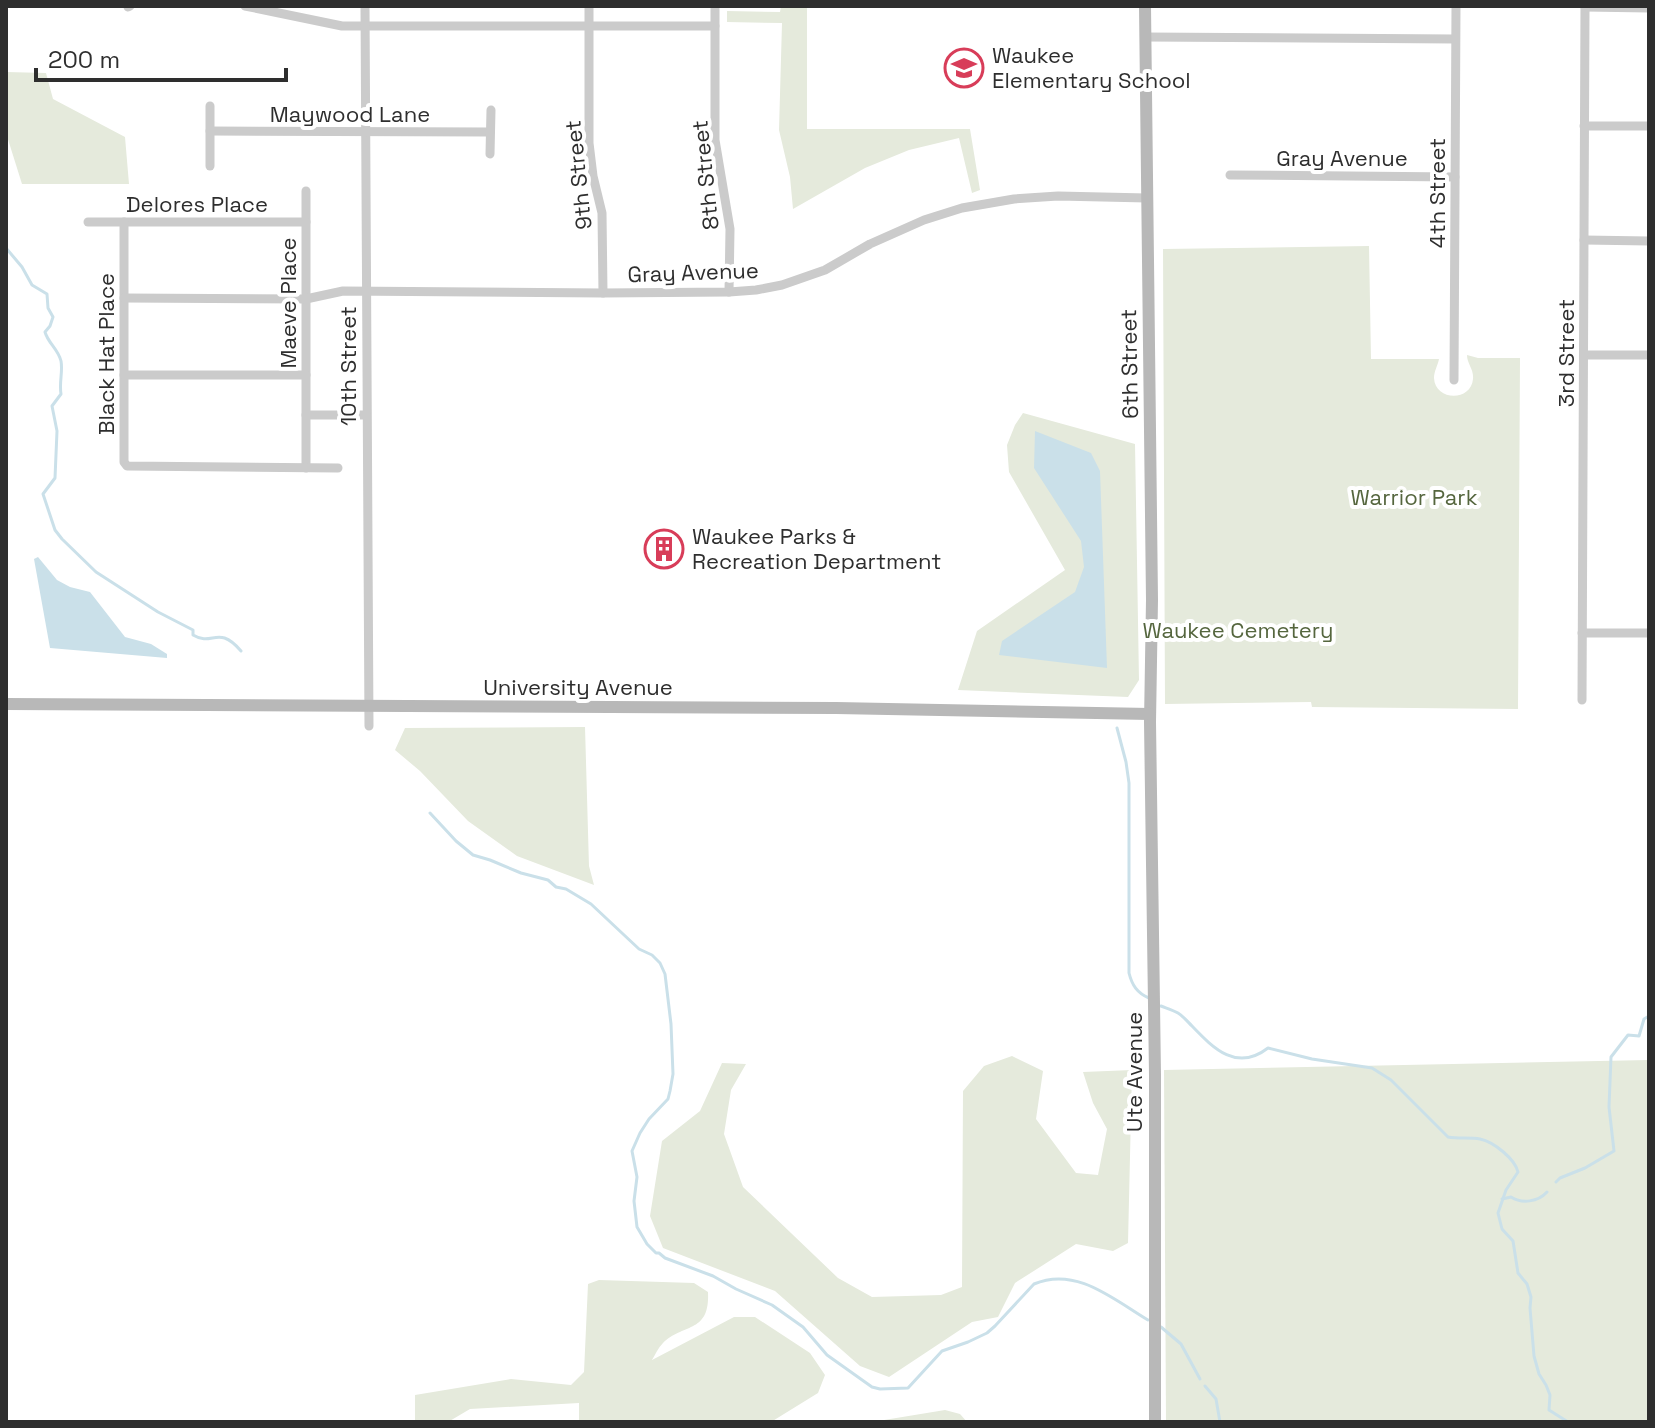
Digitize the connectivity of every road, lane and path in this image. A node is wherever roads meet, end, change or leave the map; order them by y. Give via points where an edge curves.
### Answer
1 (245, 6) edge
2 (365, 6) edge
3 (589, 6) edge
4 (715, 6) edge
5 (1145, 6) edge
6 (1456, 6) edge
7 (1585, 7) edge
8 (1649, 8) edge
9 (365, 26) junction
10 (589, 26) junction
11 (715, 26) junction
12 (1145, 37) junction
13 (1455, 39) junction
14 (210, 106) dead end
15 (491, 110) dead end
16 (1584, 126) junction
17 (1649, 126) edge
18 (210, 131) junction
19 (365, 132) junction
20 (490, 132) junction
21 (490, 154) dead end
22 (210, 166) dead end
23 (1230, 175) dead end
24 (1455, 177) junction
25 (306, 191) dead end
26 (1147, 198) junction
27 (88, 222) dead end
28 (124, 222) junction
29 (306, 222) junction
30 (1584, 240) junction
31 (1649, 241) edge
32 (366, 292) junction
33 (729, 292) junction
34 (603, 293) junction
35 (124, 298) junction
36 (306, 299) junction
37 (1584, 355) junction
38 (1649, 355) edge
39 (124, 375) junction
40 (306, 375) junction
41 (1454, 380) dead end
42 (306, 415) junction
43 (366, 415) junction
44 (306, 468) junction
45 (338, 468) dead end
46 (1582, 633) junction
47 (1649, 633) edge
48 (1582, 700) dead end
49 (6, 704) edge
50 (369, 706) junction
51 (1150, 718) junction
52 (369, 726) dead end
53 (1155, 1422) edge

1 - 9 street
2 - 9 street, 10th Street
3 - 10 street, 9th Street
4 - 11 street, 8th Street
5 - 12 main road, 6th Street
6 - 13 street, 4th Street
7 - 8 street
7 - 16 street, 3rd Street
9 - 10 street
9 - 19 street, 10th Street
10 - 11 street
10 - 34 street, 9th Street via 589,143 602,213
11 - 33 street, 8th Street via 715,140 730,229
12 - 13 street
12 - 26 main road, 6th Street
13 - 24 street, 4th Street
14 - 18 street
15 - 20 street
16 - 17 street
16 - 30 street, 3rd Street
18 - 19 street, Maywood Lane
18 - 22 street
19 - 20 street, Maywood Lane
19 - 32 street, 10th Street
20 - 21 street
23 - 24 street, Gray Avenue
24 - 41 street, 4th Street
25 - 29 street, Maeve Place
26 - 33 street, Gray Avenue via 1014,199 962,208 870,244 825,270 782,285
26 - 51 main road, 6th Street
27 - 28 street, Delores Place
28 - 29 street, Delores Place
28 - 35 street, Black Hat Place
29 - 36 street, Maeve Place
30 - 31 street
30 - 37 street, 3rd Street
32 - 34 street, Gray Avenue
32 - 36 street, Gray Avenue
32 - 43 street, 10th Street
33 - 34 street, Gray Avenue
35 - 36 street, Gray Avenue
35 - 39 street, Black Hat Place
36 - 40 street, Maeve Place
37 - 38 street
37 - 46 street, 3rd Street
39 - 40 street
39 - 44 street, Black Hat Place via 127,466
40 - 42 street, Maeve Place
42 - 43 street
42 - 44 street, Maeve Place
43 - 50 street, 10th Street
44 - 45 street, Black Hat Place
46 - 47 street
46 - 48 street, 3rd Street
49 - 50 main road, University Avenue
50 - 51 main road, University Avenue via 836,708
50 - 52 street, 10th Street
51 - 53 main road, Ute Avenue

